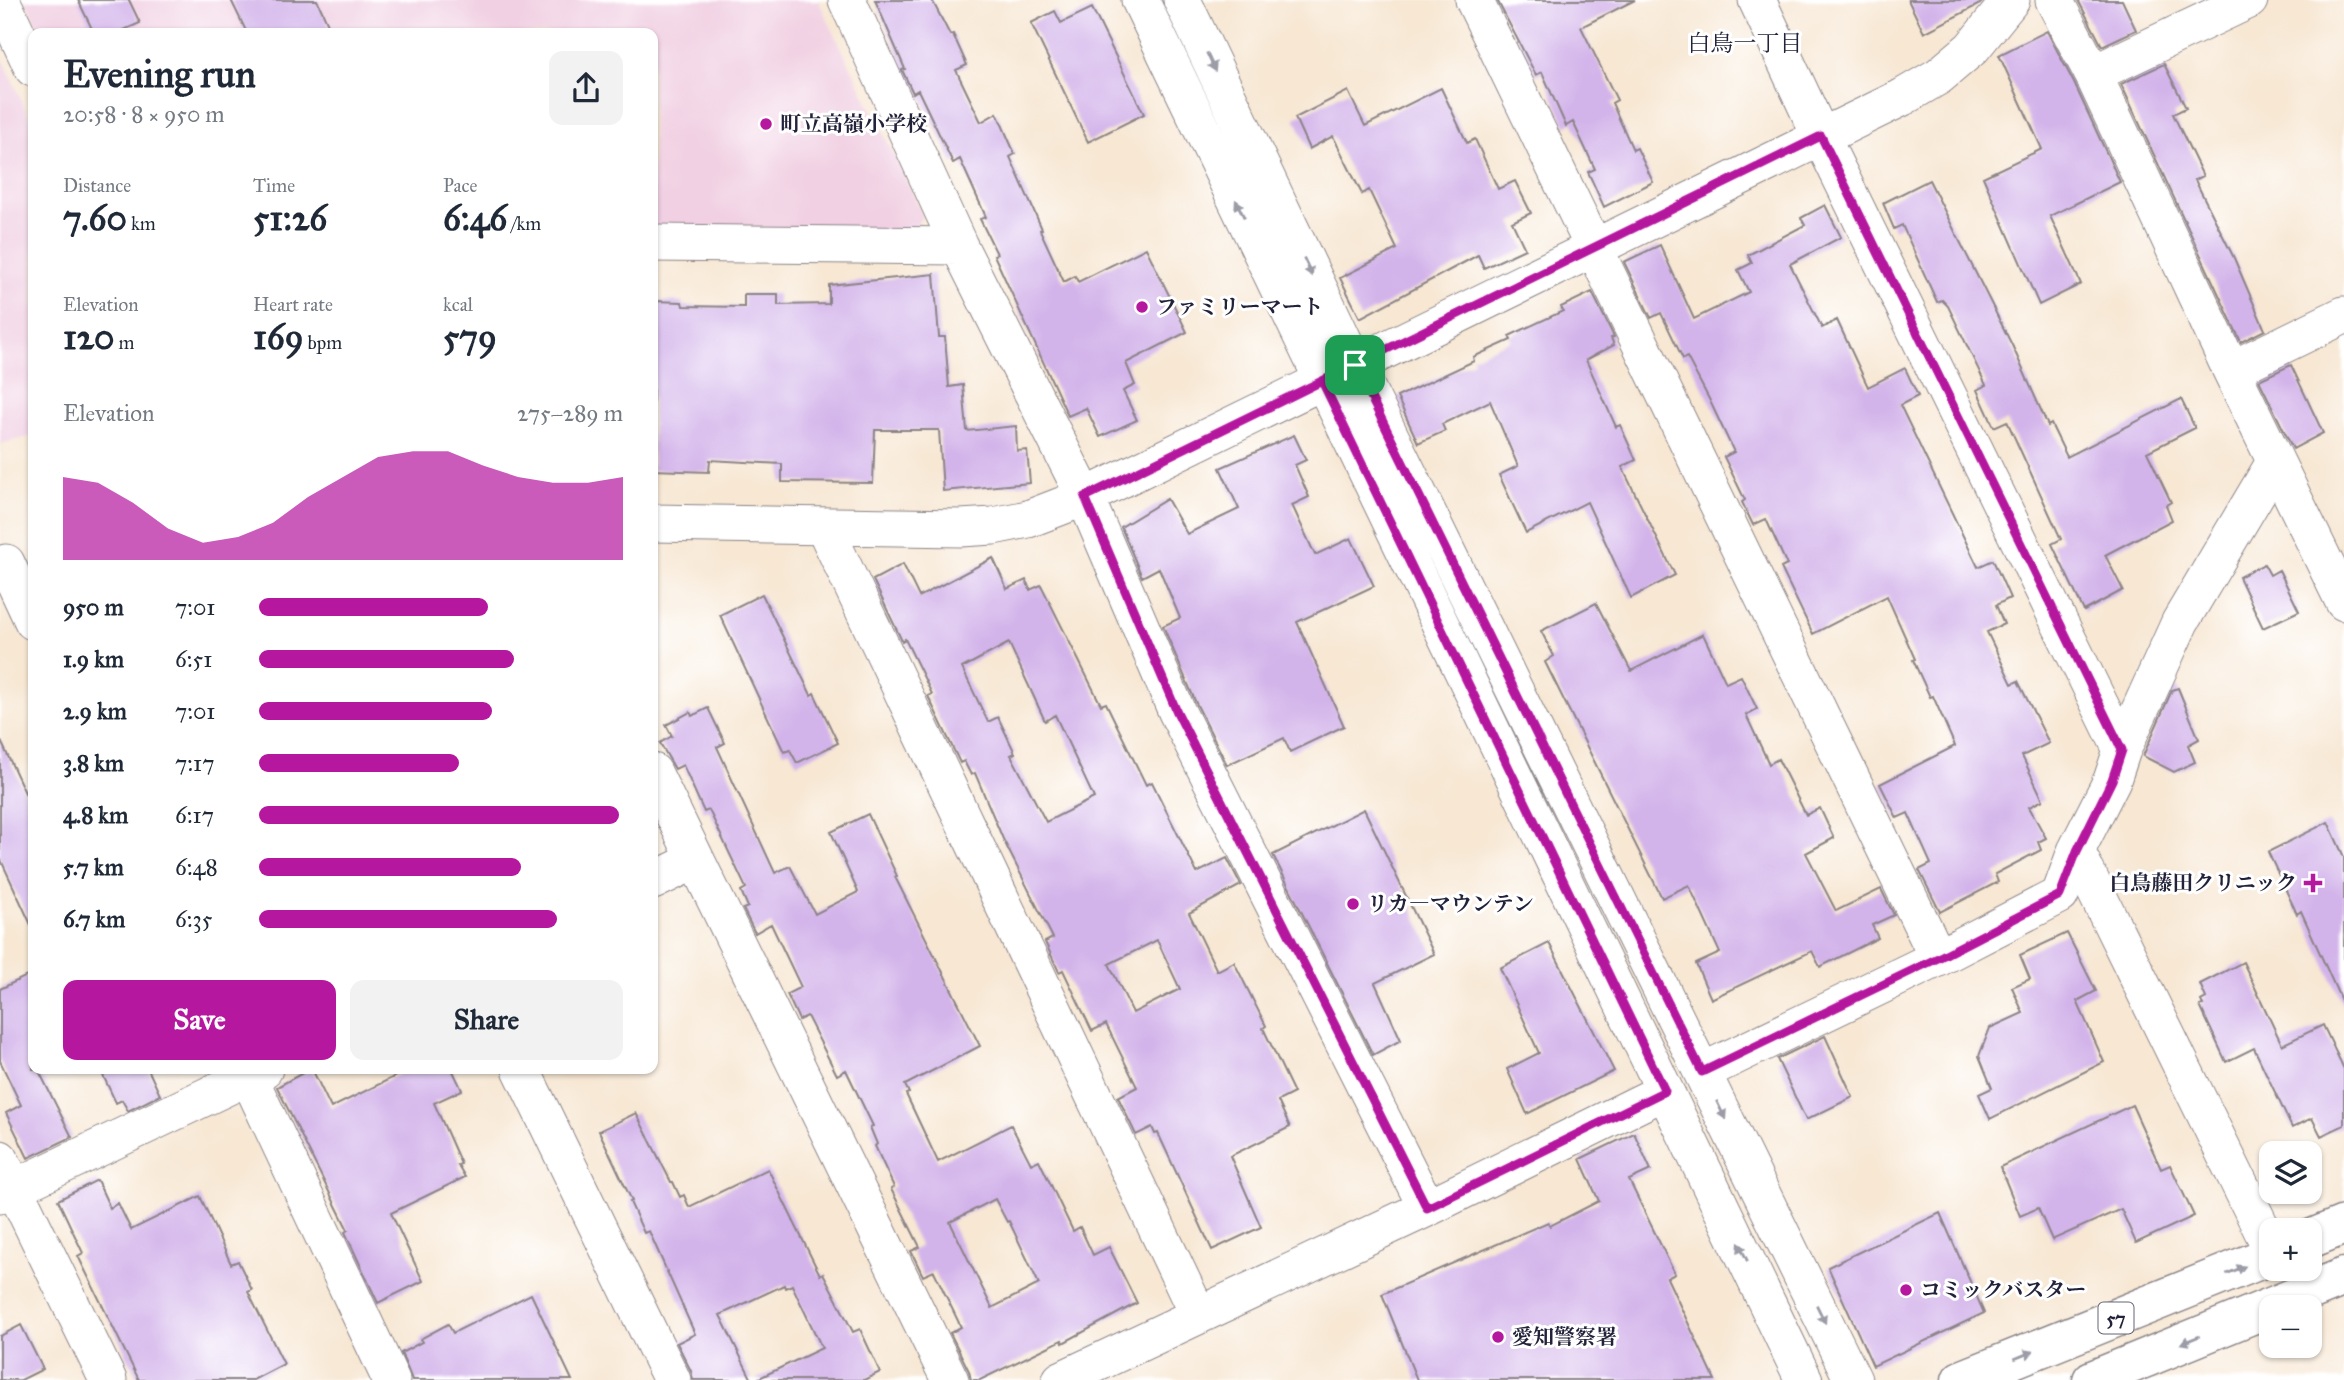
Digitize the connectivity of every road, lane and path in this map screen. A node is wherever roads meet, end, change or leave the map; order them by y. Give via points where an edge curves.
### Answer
1 (1, 0) edge
2 (847, 0) edge
3 (1140, 0) edge
4 (1182, 0) edge
5 (1474, 0) edge
6 (1757, 0) edge
7 (2011, 0) edge
8 (2054, 0) edge
9 (2249, 0) edge
10 (28, 57) edge
11 (2093, 74) junction
12 (1821, 136) junction
13 (658, 243) edge
14 (959, 246) junction
15 (1593, 248) junction
16 (2344, 315) edge
17 (1355, 365) junction
18 (2231, 370) junction
19 (1322, 381) junction
20 (2275, 462) junction
21 (1085, 497) junction
22 (658, 523) edge
23 (824, 526) junction
24 (13, 561) edge
25 (2344, 602) edge
26 (28, 606) edge
27 (2122, 750) junction
28 (658, 782) edge
29 (2077, 851) junction
30 (696, 860) junction
31 (658, 879) edge
32 (1938, 958) junction
33 (1702, 1072) junction
34 (248, 1074) edge
35 (254, 1074) edge
36 (523, 1074) edge
37 (1665, 1091) junction
38 (5, 1181) edge
39 (1427, 1208) junction
40 (2259, 1223) edge
41 (2344, 1225) edge
42 (2322, 1235) edge
43 (2259, 1260) edge
44 (2344, 1276) edge
45 (1198, 1315) junction
46 (108, 1380) edge
47 (391, 1380) edge
48 (672, 1380) edge
49 (950, 1380) edge
50 (1061, 1380) edge
51 (1804, 1380) edge
52 (1853, 1380) edge
53 (1961, 1380) edge
54 (2092, 1380) edge

1 - 10 street
2 - 14 street
19 -> 3 street
4 -> 17 street
5 - 15 street
6 - 12 street
7 - 12 street via 1972,48 1939,76
8 - 11 street
9 - 11 street
11 - 18 street
12 - 15 street
12 - 27 street
13 - 14 street
14 - 21 street
15 - 17 street
15 - 32 street
16 - 18 street
17 - 19 street
17 - 33 street
18 - 20 street
19 - 21 street
19 - 37 street
20 - 25 street
20 - 27 street via 2180,622
21 - 23 street via 1028,519 993,526
21 - 39 street via 1177,712
22 - 23 street
23 - 45 street
24 - 26 street
27 - 29 street
28 - 30 street
29 - 32 street via 2060,895
29 - 40 street
30 - 31 street
30 - 49 street
32 - 33 street
33 -> 52 street
34 - 38 street
35 - 47 street
36 - 48 street
37 - 39 street
51 -> 37 street
38 - 46 street
39 - 45 street
41 - 42 main road
53 -> 43 main road, 57
44 -> 54 main road, 57
45 - 50 street

